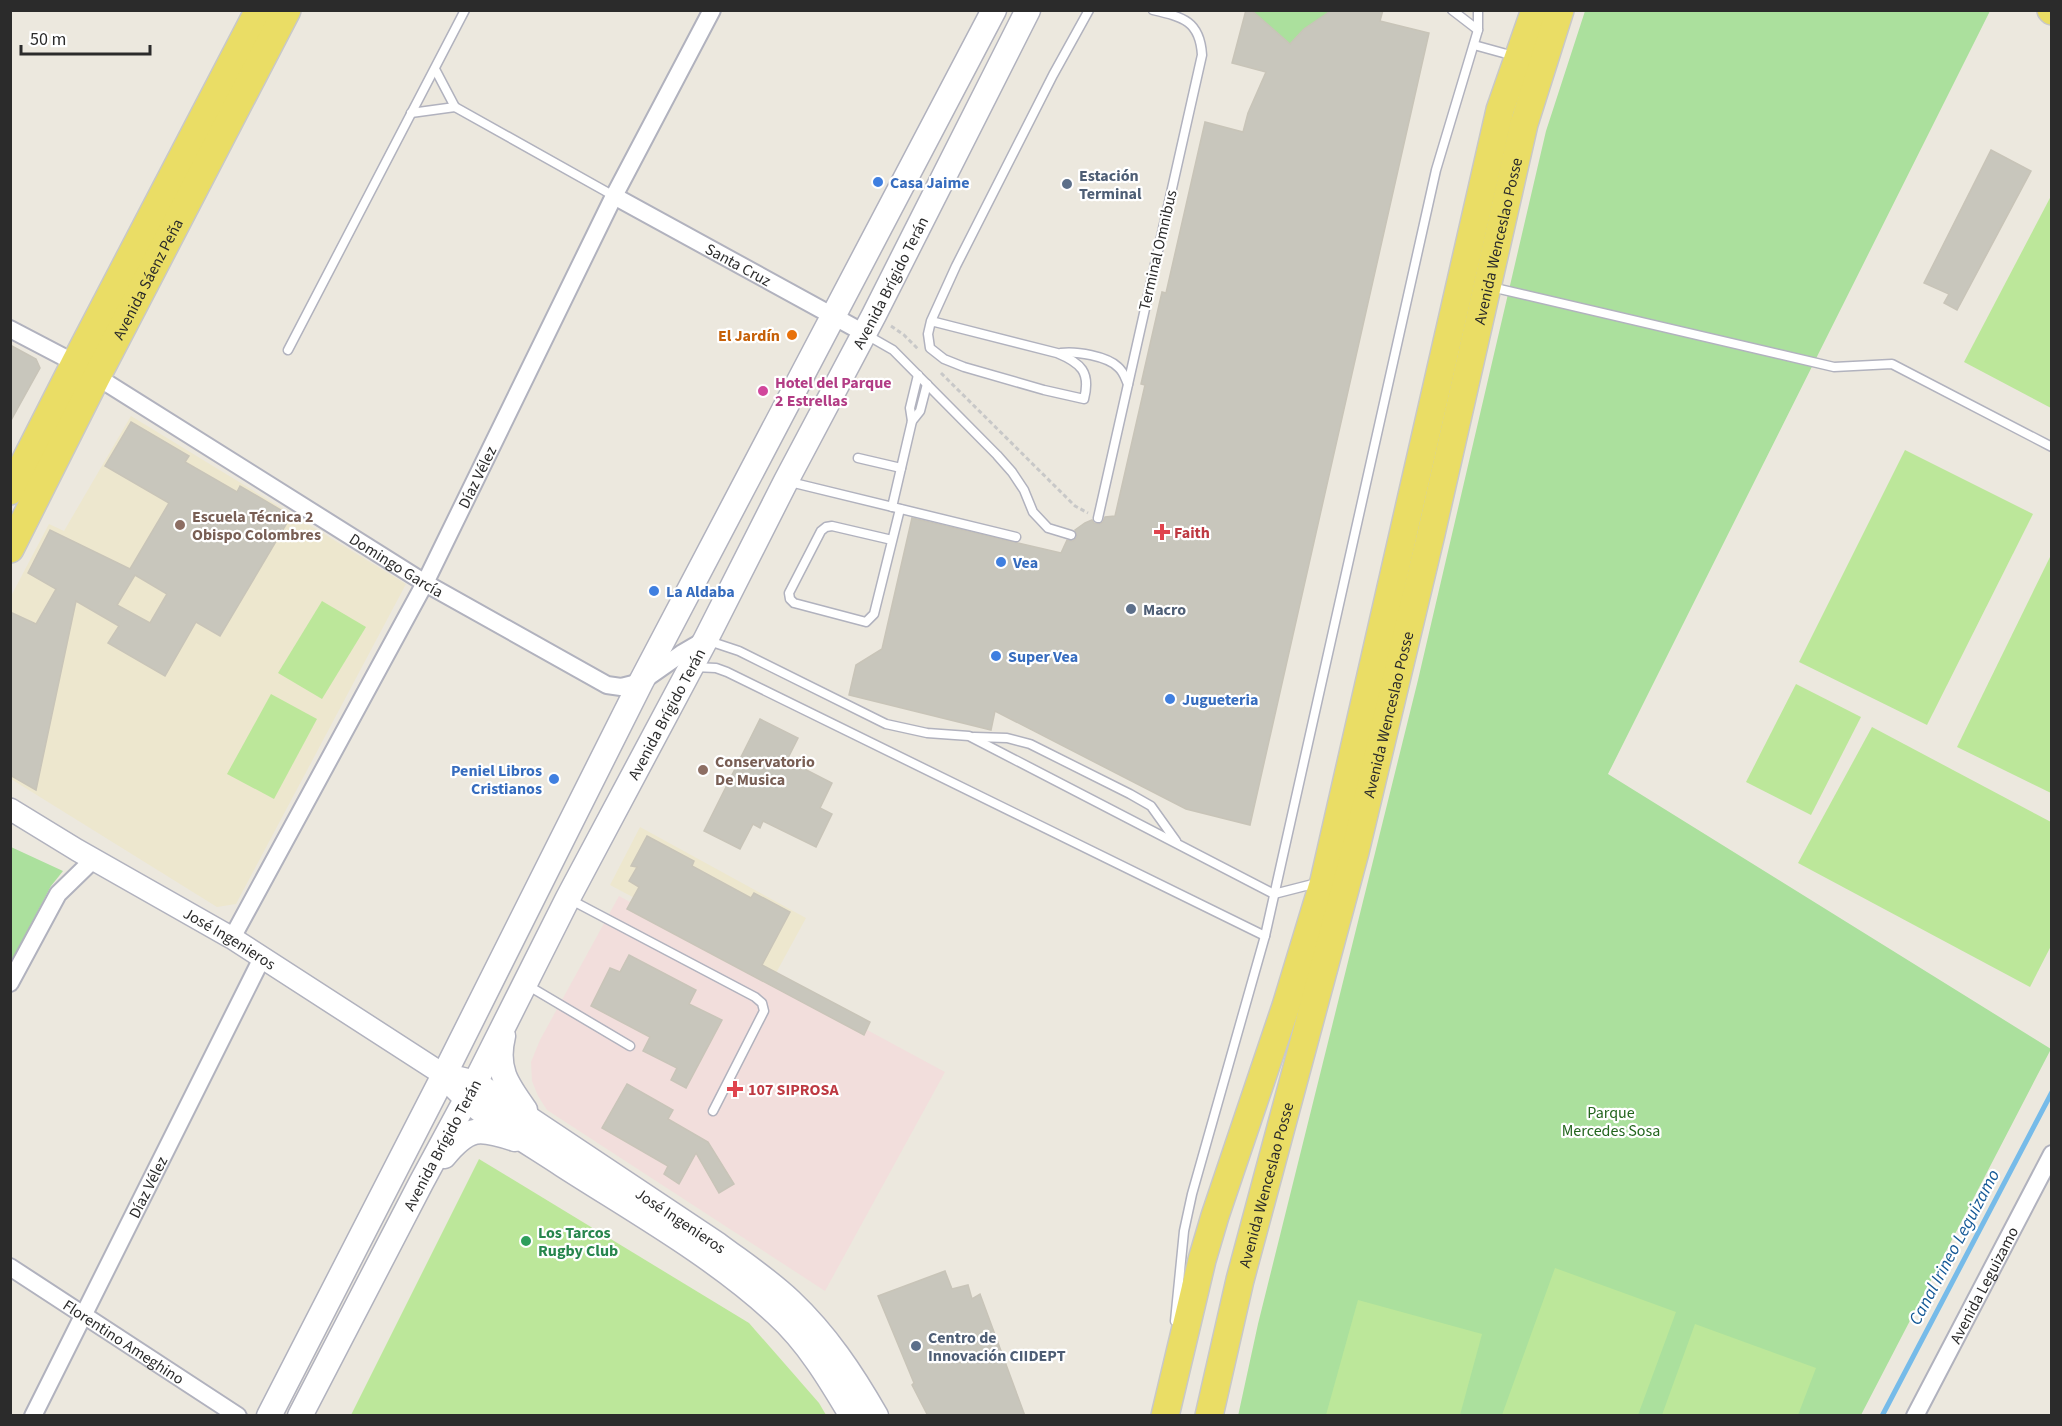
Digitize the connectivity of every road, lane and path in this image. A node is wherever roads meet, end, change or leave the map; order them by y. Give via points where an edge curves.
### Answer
1 (465, 10) edge
2 (712, 10) edge
3 (1028, 10) edge
4 (1089, 10) edge
5 (1153, 10) edge
6 (1452, 10) edge
7 (1478, 10) edge
8 (1535, 10) edge
9 (1560, 10) edge
10 (993, 11) edge
11 (263, 17) edge
12 (1478, 30) junction
13 (1474, 45) junction
14 (1518, 57) junction
15 (435, 69) junction
16 (455, 107) junction
17 (411, 113) junction
18 (614, 196) junction
19 (1488, 286) junction
20 (832, 317) junction
21 (931, 321) junction
22 (891, 326) dead end
23 (10, 329) edge
24 (864, 333) junction
25 (288, 350) dead end
26 (1057, 353) junction
27 (924, 356) dead end
28 (86, 370) junction
29 (941, 373) dead end
30 (918, 375) junction
31 (927, 384) junction
32 (1128, 385) junction
33 (912, 421) junction
34 (2052, 447) edge
35 (858, 458) dead end
36 (901, 468) junction
37 (786, 481) junction
38 (10, 491) edge
39 (896, 508) junction
40 (1098, 518) joint
41 (1071, 534) dead end
42 (1016, 537) dead end
43 (892, 540) junction
44 (10, 549) edge
45 (425, 583) junction
46 (706, 639) junction
47 (690, 667) junction
48 (641, 682) junction
49 (969, 736) junction
50 (10, 809) edge
51 (1178, 844) junction
52 (94, 859) junction
53 (1324, 881) junction
54 (1274, 894) junction
55 (568, 898) junction
56 (1265, 936) junction
57 (232, 938) junction
58 (262, 958) junction
59 (10, 983) edge
60 (524, 983) junction
61 (508, 1016) junction
62 (630, 1046) dead end
63 (444, 1075) junction
64 (471, 1091) junction
65 (713, 1111) dead end
66 (534, 1122) junction
67 (534, 1146) junction
68 (2052, 1154) edge
69 (421, 1183) junction
70 (10, 1268) edge
71 (84, 1314) junction
72 (1174, 1330) dead end
73 (1173, 1342) dead end
74 (1167, 1408) edge
75 (33, 1416) edge
76 (238, 1416) edge
77 (269, 1416) edge
78 (300, 1416) edge
79 (852, 1416) edge
80 (876, 1416) edge
81 (1209, 1416) edge
82 (1915, 1416) edge

1 - 15 lane
2 - 18 street, Díaz Vélez
3 - 24 main road, Avenida Brígido Terán
4 - 21 lane via 975,227
5 - 32 lane, Terminal Omnibus via 1177,16 1194,26 1202,55
6 - 12 lane
7 - 12 lane
8 - 14 main road
9 - 19 main road, Avenida Wenceslao Posse via 1524,124
10 - 20 main road, Avenida Brígido Terán
11 - 28 main road, Avenida Sáenz Peña
12 - 13 lane
13 - 14 lane
13 - 54 lane via 1436,170
14 - 53 main road via 1500,110
15 - 16 lane
15 - 17 lane
16 - 17 lane
16 - 18 lane
17 - 25 lane
18 - 20 street, Santa Cruz
18 - 45 street, Díaz Vélez
19 - 34 lane via 1834,367 1892,364
19 - 81 main road, Avenida Wenceslao Posse via 1355,852 1240,1280
20 - 24 street, Santa Cruz
20 - 48 main road, Avenida Brígido Terán
21 - 26 lane
21 - 26 lane via 930,348 944,359 1084,399 1085,373 1073,359
22 - 27 path
23 - 28 street, Domingo García
24 - 30 lane via 893,350
24 - 37 main road, Avenida Brígido Terán
26 - 32 lane via 1078,352 1110,361 1124,374
28 - 38 main road, Avenida Sáenz Peña
28 - 44 main road, Avenida Sáenz Peña
28 - 45 street, Domingo García
29 - 40 path via 1075,506
30 - 31 lane
30 - 33 lane via 910,408
31 - 33 lane via 920,411
31 - 41 lane via 1012,472 1033,512 1048,528
32 - 40 lane, Terminal Omnibus
33 - 36 lane
35 - 36 lane
36 - 39 lane
37 - 39 lane
37 - 46 main road, Avenida Brígido Terán
39 - 42 lane
39 - 43 lane
43 - 43 lane via 874,614 866,622 790,599 789,594 826,527
45 - 48 street, Domingo García via 607,685 621,687
45 - 57 street, Díaz Vélez
46 - 47 main road, Avenida Brígido Terán
46 - 48 street, Domingo García
46 - 49 lane via 739,651 886,724 927,733
47 - 55 main road, Avenida Brígido Terán
47 - 56 lane via 728,672
48 - 63 main road, Avenida Brígido Terán
49 - 51 lane
49 - 51 lane via 1030,744 1131,794 1151,806
50 - 52 street, José Ingenieros
51 - 54 lane
52 - 57 street, José Ingenieros
52 - 59 street via 58,894
53 - 54 lane
53 - 74 main road via 1215,1216
54 - 56 lane
55 - 60 main road, Avenida Brígido Terán
55 - 65 lane via 762,1004 764,1011
56 - 72 lane via 1192,1194 1184,1231
57 - 58 street, José Ingenieros
58 - 63 street, José Ingenieros
58 - 71 street, Díaz Vélez
60 - 61 main road, Avenida Brígido Terán
60 - 62 lane
61 - 64 main road, Avenida Brígido Terán
61 - 66 main road via 501,1045 503,1077
63 - 64 main road, José Ingenieros
63 - 77 main road, Avenida Brígido Terán
64 - 66 main road, José Ingenieros
64 - 67 main road, José Ingenieros
64 - 69 main road, Avenida Brígido Terán
66 - 80 main road, José Ingenieros via 718,1245 782,1294 823,1336
67 - 69 main road via 491,1131 473,1132 458,1139
67 - 79 main road, José Ingenieros via 712,1262 777,1314 809,1348
68 - 82 street, Avenida Leguizamo
69 - 78 main road, Avenida Brígido Terán
70 - 71 street, Florentino Ameghino
71 - 75 street, Díaz Vélez
71 - 76 street, Florentino Ameghino
73 - 74 lane

